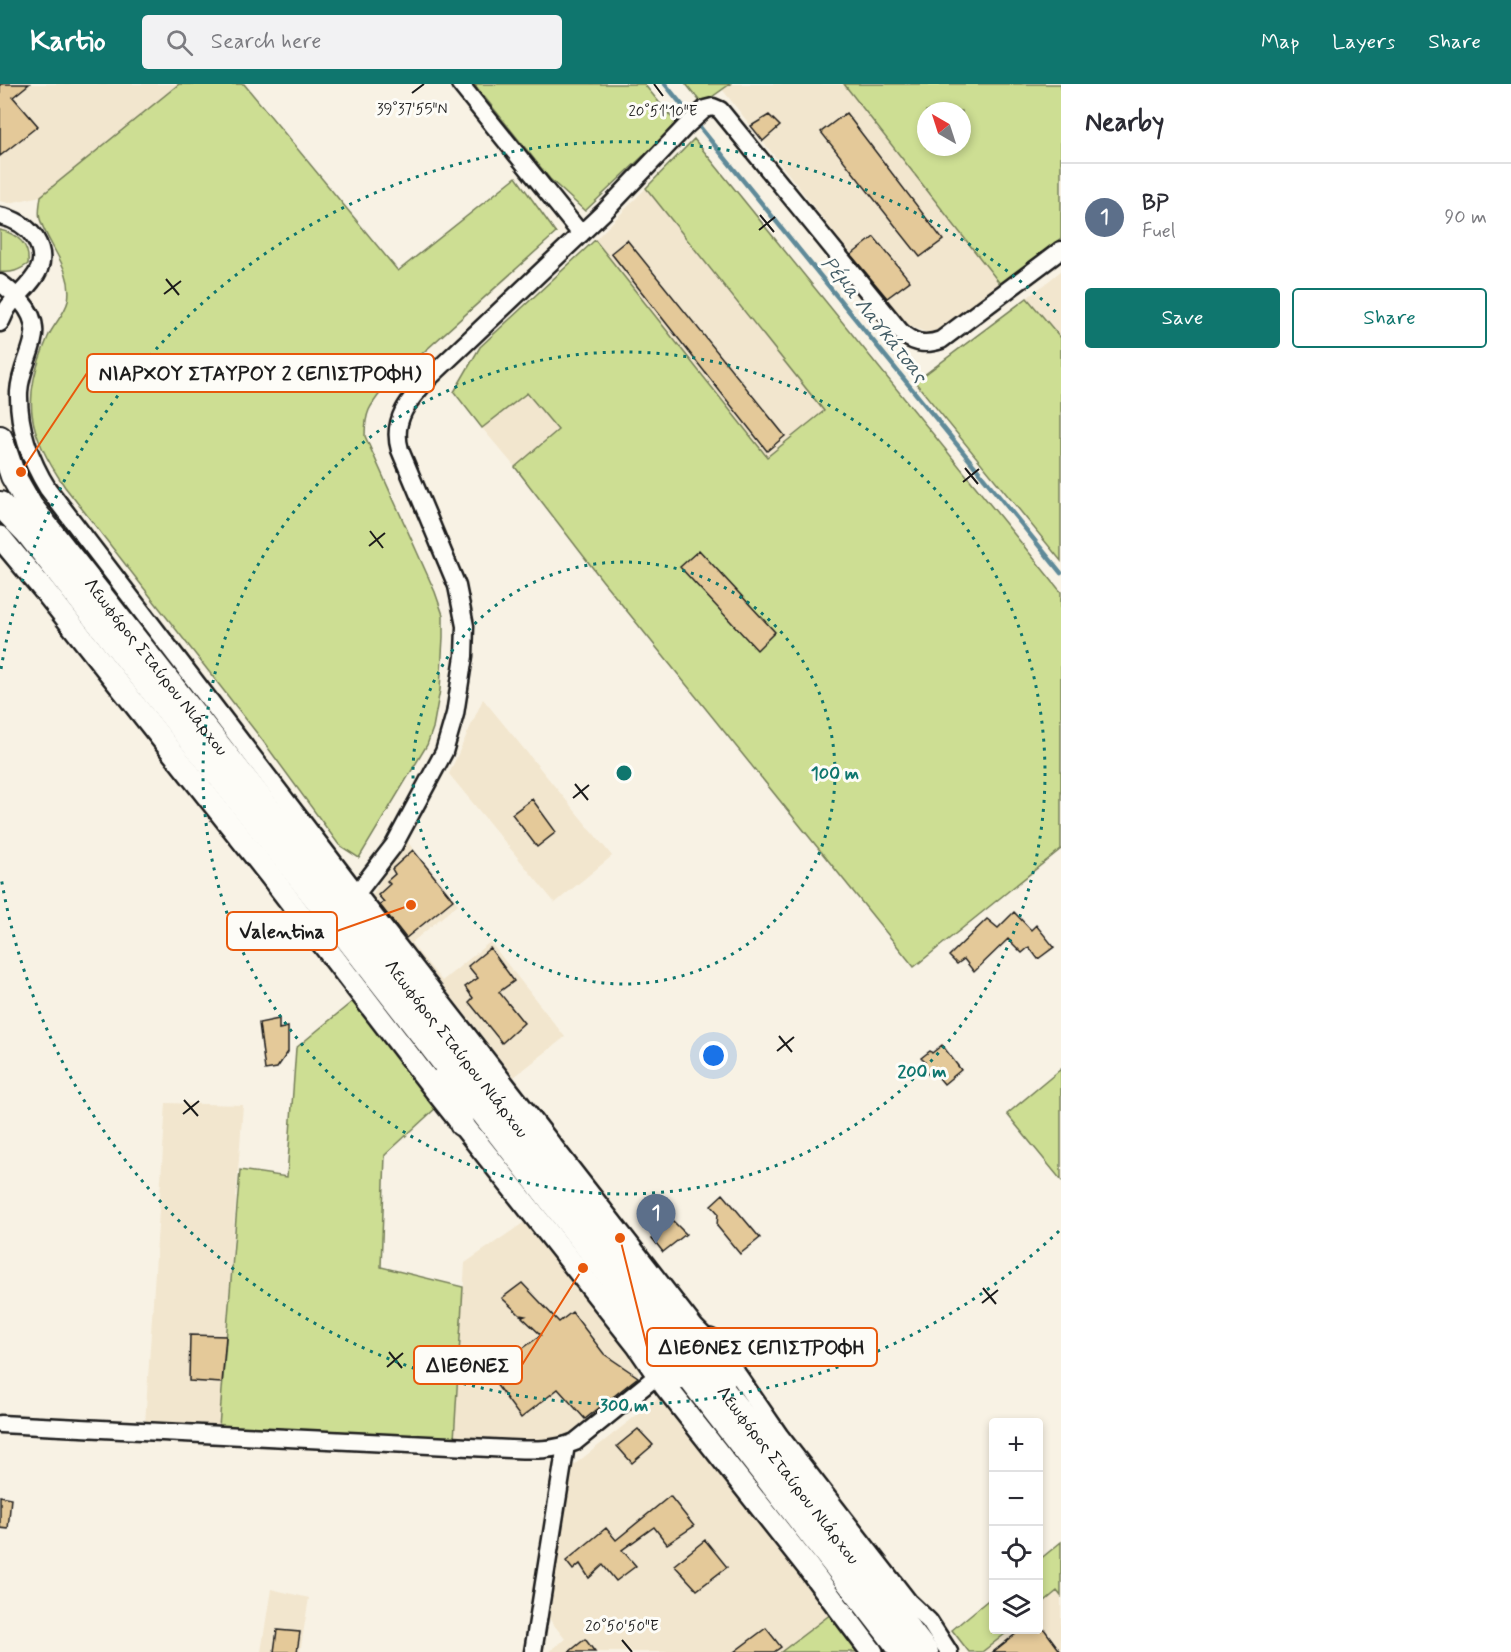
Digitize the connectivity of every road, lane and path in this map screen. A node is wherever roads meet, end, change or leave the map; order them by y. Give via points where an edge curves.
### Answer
1 (460, 84) edge
2 (0, 216) edge
3 (581, 234) junction
4 (1061, 250) edge
5 (0, 283) edge
6 (9, 306) edge
7 (0, 323) edge
8 (0, 438) edge
9 (0, 504) edge
10 (0, 537) edge
11 (357, 893) junction
12 (400, 1005) junction
13 (462, 1124) junction
14 (709, 1341) junction
15 (658, 1375) junction
16 (690, 1377) junction
17 (731, 1401) junction
18 (0, 1424) edge
19 (566, 1445) junction
20 (908, 1601) junction
21 (533, 1652) edge
22 (872, 1652) edge
23 (903, 1652) edge
24 (928, 1652) edge
25 (950, 1652) edge

1 - 3 street
2 - 6 street via 24,225 38,246 40,264 38,273
3 - 4 street via 686,126 702,112 716,107 896,326 914,341 925,344 941,340
3 - 11 street via 428,379 397,425 400,450 461,598 464,656 455,714 444,752 394,845
5 - 6 street
6 - 7 street
6 - 11 street via 28,310 35,323 20,381 20,405 25,440 41,477
8 - 17 main road, Λεωφόρος Σταύρου Νιάρχου via 17,485 37,515
9 - 12 main road, Λεωφόρος Σταύρου Νιάρχου via 67,583
10 - 13 street
11 - 14 street
12 - 13 main road via 413,1039 456,1100
12 - 16 main road, Λεωφόρος Σταύρου Νιάρχου
13 - 15 street
14 - 17 main road
14 - 20 street via 727,1359 780,1436
15 - 16 main road
15 - 19 street via 579,1439
15 - 22 street
16 - 23 main road, Λεωφόρος Σταύρου Νιάρχου
17 - 24 main road, Λεωφόρος Σταύρου Νιάρχου
18 - 19 street via 510,1449 540,1450
19 - 21 street
20 - 24 main road via 925,1633
20 - 25 street via 929,1621

